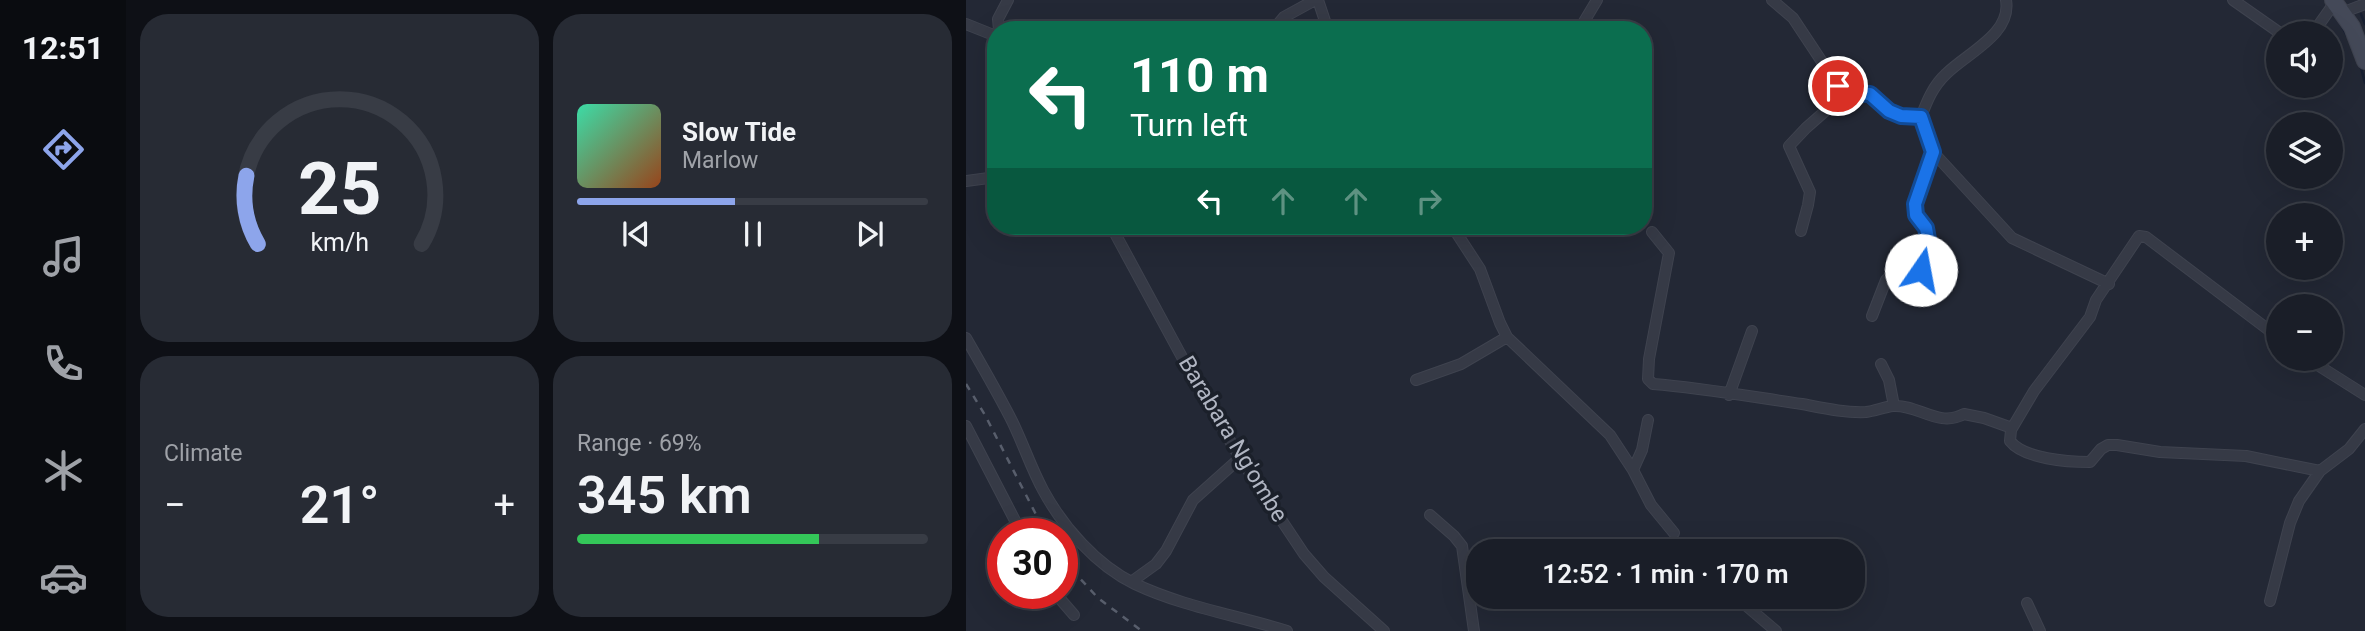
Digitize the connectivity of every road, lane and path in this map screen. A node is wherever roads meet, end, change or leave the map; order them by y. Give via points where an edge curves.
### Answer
1 (1008, 0) edge
2 (1317, 0) edge
3 (1597, 0) edge
4 (1772, 0) edge
5 (2006, 0) edge
6 (2233, 0) edge
7 (2365, 4) edge
8 (2337, 5) edge
9 (998, 21) edge
10 (1281, 21) edge
11 (1325, 21) edge
12 (1584, 21) edge
13 (2323, 21) edge
14 (2266, 23) edge
15 (966, 24) edge
16 (987, 32) edge
17 (2365, 61) edge
18 (1847, 92) junction
19 (1921, 117) junction
20 (1933, 152) junction
21 (987, 178) edge
22 (966, 181) edge
23 (1801, 231) dead end
24 (1652, 232) dead end
25 (1116, 235) edge
26 (1458, 235) edge
27 (2109, 284) junction
28 (1872, 316) dead end
29 (2266, 328) edge
30 (1752, 331) dead end
31 (1507, 337) junction
32 (966, 338) edge
33 (1881, 364) dead end
34 (2327, 371) edge
35 (1416, 380) dead end
36 (1729, 395) junction
37 (2365, 395) edge
38 (1894, 406) junction
39 (1648, 420) dead end
40 (966, 426) edge
41 (2012, 428) junction
42 (2365, 429) edge
43 (1240, 458) junction
44 (1633, 470) junction
45 (2320, 471) junction
46 (1430, 515) dead end
47 (1014, 518) edge
48 (1674, 533) dead end
49 (1131, 582) junction
50 (2270, 601) dead end
51 (2027, 603) dead end
52 (1069, 609) edge
53 (1750, 609) edge
54 (1074, 615) dead end
55 (1287, 631) edge
56 (1384, 631) edge
57 (1474, 631) edge
58 (1776, 631) edge
59 (2040, 631) edge

1 - 9 street
2 - 10 street
2 - 11 street
3 - 12 street
4 - 18 street via 1793,18 1838,86
5 - 19 street via 2002,25 1945,74
6 - 14 street
7 - 8 street
8 - 13 street
8 - 17 main road via 2352,27
15 - 16 street
18 - 19 street via 1870,94 1885,109
18 - 23 street via 1790,145 1810,192
19 - 20 street
20 - 27 street via 2012,238
20 - 28 street via 1915,204 1928,239 1924,266 1917,273 1886,280
21 - 22 street
24 - 36 street via 1669,253 1648,379 1653,384
25 - 43 street, Barabara Ng'ombe
26 - 31 street via 1480,269
27 - 29 street via 2139,236 2146,237
27 - 41 street
30 - 36 street
31 - 35 street via 1461,364
31 - 44 street via 1603,427
32 - 49 street via 1057,514 1094,555
33 - 38 street
34 - 37 street
36 - 38 street via 1865,412
38 - 41 street via 1945,419 1956,420 1965,414
39 - 44 street
40 - 47 street
41 - 45 street via 2010,441 2015,447 2067,462 2090,462 2101,449 2117,445 2246,456
42 - 45 street via 2349,449
43 - 49 street via 1193,500 1166,551
43 - 56 street, Barabara Ng'ombe via 1314,566
44 - 48 street via 1651,505
45 - 50 street via 2293,512
46 - 57 street via 1462,546
49 - 55 street via 1205,610
51 - 59 street
52 - 54 street
53 - 58 street

